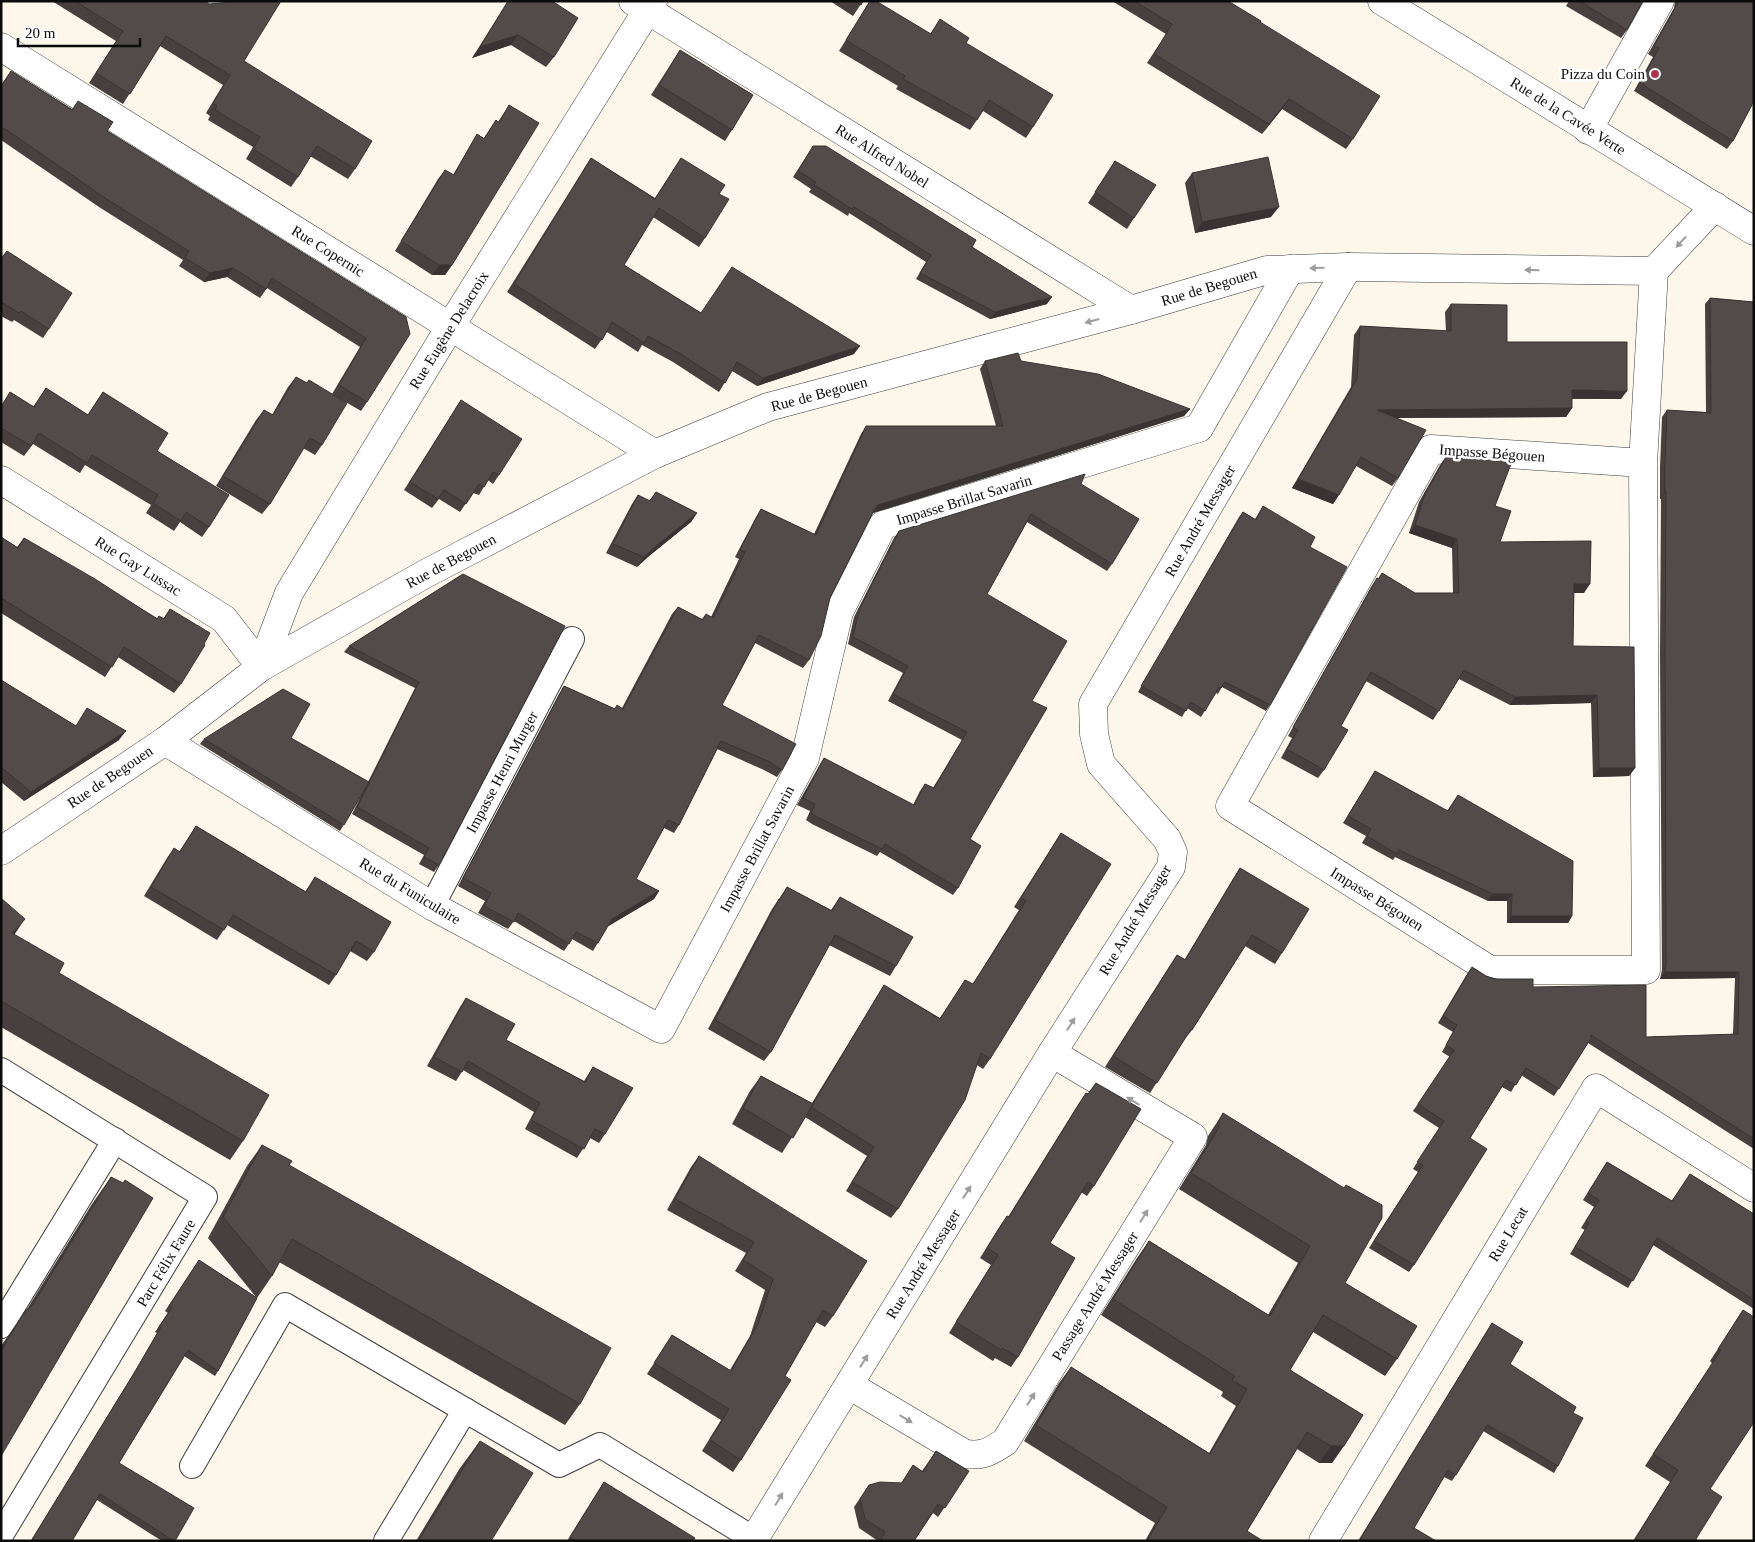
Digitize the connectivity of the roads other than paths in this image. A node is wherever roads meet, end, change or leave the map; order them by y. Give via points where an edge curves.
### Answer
1 (1382, 1) edge
2 (1660, 1) edge
3 (644, 4) edge
4 (1, 47) edge
5 (1588, 130) junction
6 (1733, 209) edge
7 (1754, 231) edge
8 (1348, 267) junction
9 (1290, 269) junction
10 (1654, 271) junction
11 (1131, 310) junction
12 (450, 327) junction
13 (656, 454) junction
14 (1643, 463) junction
15 (1, 480) edge
16 (572, 638) dead end
17 (261, 667) junction
18 (165, 741) junction
19 (1, 851) edge
20 (432, 906) junction
21 (661, 1029) joint
22 (1052, 1053) junction
23 (1, 1070) edge
24 (115, 1140) junction
25 (1754, 1188) edge
26 (1, 1326) edge
27 (849, 1385) junction
28 (465, 1410) junction
29 (192, 1466) dead end
30 (1, 1535) edge
31 (754, 1540) edge
32 (386, 1541) edge
33 (1323, 1541) edge

1 - 5 street, Rue de la Cavée Verte
2 - 5 street
3 - 11 street, Rue Alfred Nobel
3 - 12 street, Rue Eugène Delacroix
4 - 12 street, Rue Copernic
5 - 6 street, Rue de la Cavée Verte
6 - 7 street, Rue de la Cavée Verte
6 -> 10 street
8 -> 9 street, Rue de Begouen
10 -> 8 street, Rue de Begouen
22 -> 8 street, Rue André Messager via 1171,867 1173,852 1167,839 1101,764 1094,734 1093,704
9 - 11 street, Rue de Begouen via 1267,270
9 - 21 street, Impasse Brillat Savarin via 1199,428 883,525 839,612 805,758
10 - 14 street, Impasse Bégouen
11 -> 13 street, Rue de Begouen via 768,407
12 - 13 street, Rue Copernic
12 - 17 street, Rue Eugène Delacroix via 289,594
13 - 17 street, Rue de Begouen via 425,574
14 - 14 street, Impasse Bégouen via 1646,970 1490,970 1230,806 1430,449
15 - 17 street, Rue Gay Lussac via 224,619
16 - 20 lane, Impasse Henri Murger
17 - 18 street, Rue de Begouen
18 - 19 street, Rue de Begouen
18 - 20 street, Rue du Funiculaire
20 - 21 street, Rue du Funiculaire
27 -> 22 street, Rue André Messager
27 -> 22 street, Passage André Messager via 965,1454 979,1456 1005,1442 1193,1137
23 - 24 lane, Parc Félix Faure
24 - 26 lane
24 - 30 lane, Parc Félix Faure via 206,1197
25 - 33 street, Rue Lecat via 1596,1088
31 -> 27 street, Rue André Messager
28 - 29 lane via 285,1305
28 - 31 lane via 559,1465 600,1445
28 - 32 lane

